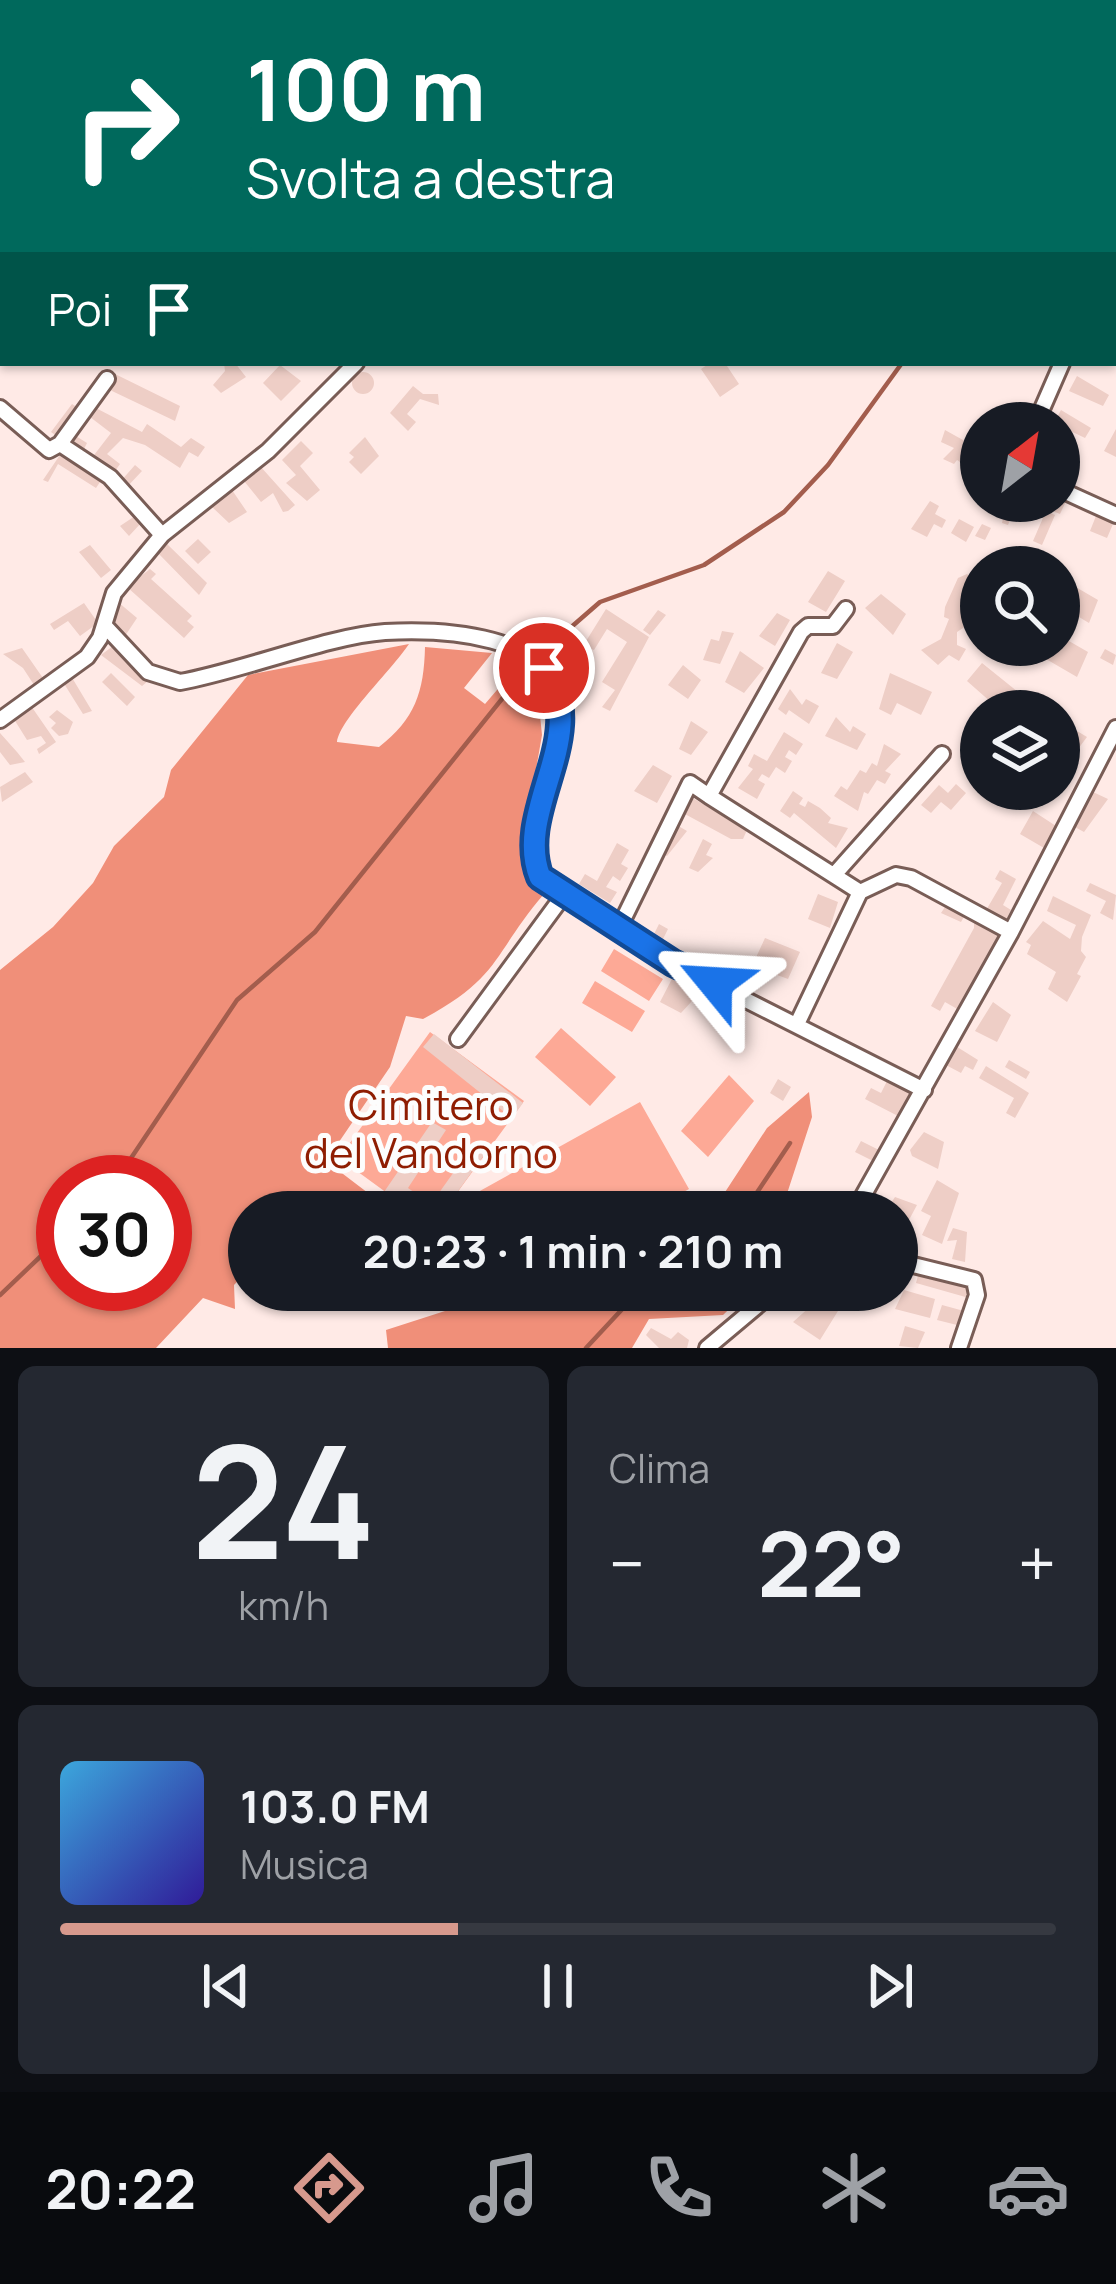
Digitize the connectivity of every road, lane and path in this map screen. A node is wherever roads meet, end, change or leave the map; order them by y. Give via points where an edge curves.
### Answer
1 (353, 366) edge
2 (1061, 366) edge
3 (106, 379) dead end
4 (1045, 402) edge
5 (0, 408) edge
6 (60, 444) junction
7 (1080, 499) edge
8 (1116, 515) edge
9 (162, 535) junction
10 (846, 609) dead end
11 (105, 626) junction
12 (0, 720) edge
13 (1116, 728) edge
14 (942, 754) dead end
15 (709, 796) junction
16 (834, 875) junction
17 (860, 892) junction
18 (563, 896) junction
19 (618, 930) junction
20 (1011, 932) junction
21 (798, 1022) junction
22 (458, 1039) dead end
23 (924, 1090) junction
24 (866, 1191) edge
25 (918, 1266) edge
26 (751, 1311) edge
27 (707, 1348) edge
28 (959, 1348) edge

1 - 9 street via 268,451
2 - 4 street
3 - 6 street
5 - 6 street via 49,450
6 - 9 street via 110,477
7 - 8 street
9 - 11 street via 114,593
10 - 15 street via 833,626 801,632
11 - 12 street via 86,657
11 - 18 street via 148,673 181,682 383,632 477,638 525,652 544,668 564,708 535,864
13 - 20 street
14 - 16 street
15 - 16 street
15 - 19 street via 690,783
16 - 17 street
17 - 20 street via 896,875 911,878
17 - 21 street
18 - 19 street
18 - 22 street
19 - 21 street
20 - 23 street
21 - 23 street
23 - 24 street
25 - 28 street via 974,1280 977,1295
26 - 27 street

